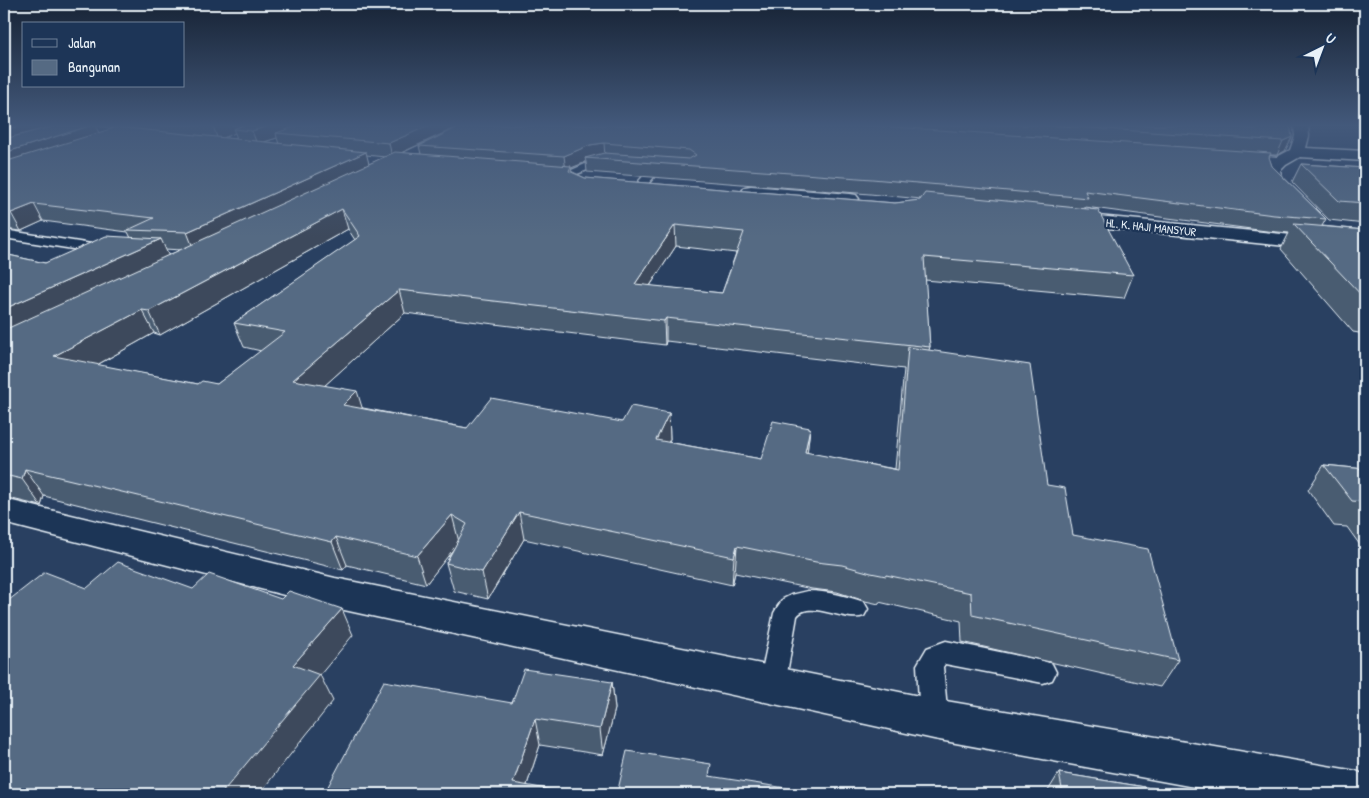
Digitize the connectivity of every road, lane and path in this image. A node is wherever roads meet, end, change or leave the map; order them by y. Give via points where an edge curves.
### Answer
1 (611, 162) edge
2 (1280, 162) edge
3 (641, 164) edge
4 (662, 172) joint
5 (542, 176) edge
6 (562, 177) junction
7 (594, 180) edge
8 (624, 182) edge
9 (1286, 189) edge
10 (738, 192) edge
11 (871, 201) edge
12 (1054, 218) edge
13 (1320, 225) edge
14 (4, 234) edge
15 (1340, 246) junction
16 (1365, 248) edge
17 (112, 251) edge
18 (4, 511) edge
19 (856, 609) dead end
20 (1043, 672) dead end
21 (772, 685) junction
22 (934, 719) junction
23 (1356, 794) edge

1 - 6 lane via 596,163
2 - 9 street via 1272,175
3 - 4 lane
4 - 8 street via 643,183
5 - 6 street
6 - 7 street
10 - 11 street
12 - 15 street, HL. K. HAJI MANSYUR
13 - 15 street
14 - 17 lane
15 - 16 street, HL. K. HAJI MANSYUR
18 - 21 street via 335,593
19 - 21 lane via 809,599 790,606
20 - 22 lane via 946,652 936,656 930,665
21 - 22 street
22 - 23 street

